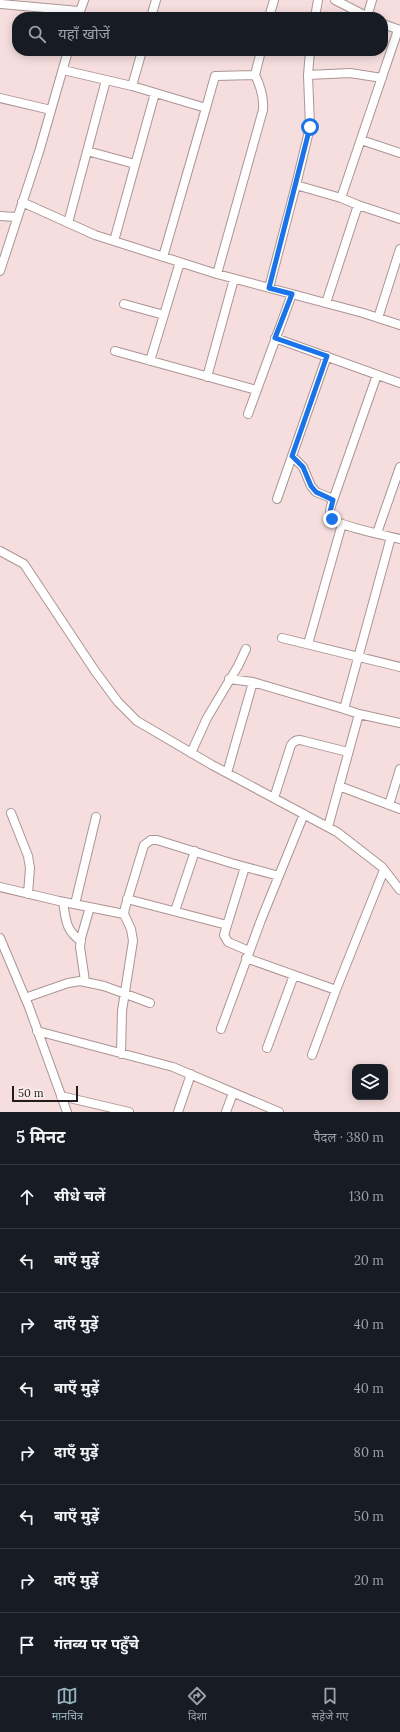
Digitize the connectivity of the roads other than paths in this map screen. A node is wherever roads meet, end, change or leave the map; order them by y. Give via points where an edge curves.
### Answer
1 (84, 0) edge
2 (156, 0) edge
3 (274, 0) edge
4 (318, 0) edge
5 (335, 0) edge
6 (372, 0) edge
7 (0, 3) edge
8 (64, 12) edge
9 (79, 12) edge
10 (152, 12) edge
11 (270, 12) edge
12 (316, 12) edge
13 (358, 12) edge
14 (368, 12) edge
15 (388, 26) edge
16 (399, 30) edge
17 (67, 56) edge
18 (141, 56) edge
19 (260, 56) edge
20 (310, 56) edge
21 (63, 70) junction
22 (308, 74) junction
23 (255, 75) junction
24 (382, 78) junction
25 (106, 80) junction
26 (132, 86) junction
27 (155, 93) junction
28 (0, 98) edge
29 (206, 108) junction
30 (51, 110) junction
31 (361, 140) junction
32 (87, 151) junction
33 (400, 153) edge
34 (135, 164) junction
35 (296, 185) junction
36 (341, 198) junction
37 (22, 202) junction
38 (358, 205) junction
39 (0, 216) edge
40 (16, 218) junction
41 (400, 219) edge
42 (68, 223) junction
43 (114, 241) junction
44 (400, 249) edge
45 (163, 257) junction
46 (180, 262) junction
47 (0, 271) edge
48 (217, 274) junction
49 (234, 279) junction
50 (269, 288) junction
51 (292, 294) junction
52 (326, 303) junction
53 (124, 304) dead end
54 (164, 315) junction
55 (378, 318) junction
56 (400, 325) edge
57 (275, 338) junction
58 (115, 351) dead end
59 (327, 356) junction
60 (150, 361) junction
61 (377, 375) junction
62 (207, 377) junction
63 (400, 383) edge
64 (256, 390) junction
65 (248, 414) dead end
66 (292, 456) junction
67 (400, 468) edge
68 (277, 499) dead end
69 (333, 500) junction
70 (342, 524) junction
71 (377, 533) junction
72 (391, 537) junction
73 (400, 539) edge
74 (0, 550) edge
75 (282, 638) dead end
76 (308, 644) junction
77 (246, 649) dead end
78 (358, 657) junction
79 (400, 667) edge
80 (229, 679) junction
81 (253, 682) junction
82 (344, 709) junction
83 (359, 714) junction
84 (400, 723) edge
85 (348, 752) junction
86 (191, 753) junction
87 (400, 769) edge
88 (227, 773) junction
89 (339, 786) junction
90 (274, 798) junction
91 (389, 805) junction
92 (400, 809) edge
93 (11, 813) dead end
94 (304, 814) junction
95 (96, 817) dead end
96 (328, 827) junction
97 (195, 851) junction
98 (245, 867) junction
99 (384, 870) junction
100 (279, 876) junction
101 (0, 887) edge
102 (400, 890) edge
103 (28, 894) junction
104 (127, 899) junction
105 (63, 902) junction
106 (75, 904) junction
107 (90, 907) junction
108 (175, 911) junction
109 (124, 914) junction
110 (227, 925) junction
111 (0, 938) edge
112 (80, 942) junction
113 (248, 955) junction
114 (294, 975) junction
115 (85, 982) junction
116 (336, 990) junction
117 (125, 995) junction
118 (25, 998) junction
119 (150, 1003) dead end
120 (221, 1029) dead end
121 (37, 1031) junction
122 (268, 1048) dead end
123 (121, 1054) junction
124 (312, 1055) dead end
125 (191, 1074) junction
126 (233, 1093) junction
127 (61, 1096) junction
128 (67, 1112) edge
129 (129, 1112) edge
130 (178, 1112) edge
131 (226, 1112) edge
132 (278, 1112) edge

1 - 9 street
2 - 10 street
3 - 11 street
4 - 12 street
5 - 13 street
6 - 14 street
7 - 8 street
15 - 16 street
16 - 24 street
17 - 21 street
18 - 26 street
19 - 23 street
20 - 22 street
21 - 25 street
21 - 30 street
22 - 24 street via 350,72
22 - 35 street via 310,127
23 - 29 street via 215,76
23 - 48 street via 264,99 263,110
24 - 31 street
25 - 26 street
25 - 32 street
26 - 27 street
27 - 29 street
27 - 34 street
28 - 30 street
29 - 45 street
30 - 37 street
31 - 33 street
31 - 36 street
32 - 34 street
32 - 42 street
34 - 43 street
35 - 36 street
35 - 50 street
36 - 38 street
37 - 40 street
37 - 42 street
38 - 41 street
38 - 52 street
39 - 40 street
40 - 47 street
42 - 43 street
43 - 45 street
44 - 55 street
45 - 46 street
46 - 48 street
46 - 54 street
48 - 49 street
49 - 50 street
49 - 62 street
50 - 51 street
51 - 52 street
51 - 57 street
52 - 55 street
53 - 54 street
54 - 60 street
55 - 56 street
57 - 59 street
57 - 64 street
58 - 60 street
59 - 61 street
59 - 66 street
60 - 62 street
61 - 63 street
61 - 69 street
62 - 64 street
64 - 65 street
66 - 68 street
66 - 69 street via 303,467 316,492
67 - 71 street
69 - 70 street via 330,516
70 - 71 street
70 - 76 street
71 - 72 street
72 - 73 street
72 - 78 street
74 - 86 street via 24,564 118,702 137,721
75 - 76 street
76 - 78 street
77 - 80 street
78 - 79 street
78 - 82 street
80 - 81 street
80 - 86 street
81 - 82 street
81 - 88 street
82 - 83 street
83 - 84 street
83 - 85 street
85 - 89 street
85 - 90 street via 298,740 294,742
86 - 88 street
87 - 91 street
88 - 90 street
89 - 91 street
89 - 96 street
90 - 94 street
91 - 92 street
93 - 103 street via 28,856
94 - 96 street
94 - 100 street
95 - 106 street
96 - 99 street via 358,847
97 - 98 street
97 - 104 street via 157,840 144,844
97 - 108 street
98 - 100 street
98 - 110 street
99 - 102 street
99 - 116 street
100 - 113 street
101 - 103 street
103 - 105 street
104 - 108 street
104 - 109 street
105 - 106 street
105 - 112 street via 68,930
106 - 107 street
107 - 109 street
107 - 112 street
108 - 110 street
109 - 117 street via 133,941
110 - 113 street via 224,935 226,939
111 - 118 street
112 - 115 street
113 - 114 street
113 - 120 street
114 - 116 street
114 - 122 street
115 - 117 street via 104,986
115 - 118 street via 68,983
116 - 124 street
117 - 119 street
117 - 123 street
118 - 121 street
121 - 123 street
121 - 127 street
123 - 125 street
125 - 126 street
125 - 130 street
126 - 131 street
126 - 132 street
127 - 128 street
127 - 129 street

